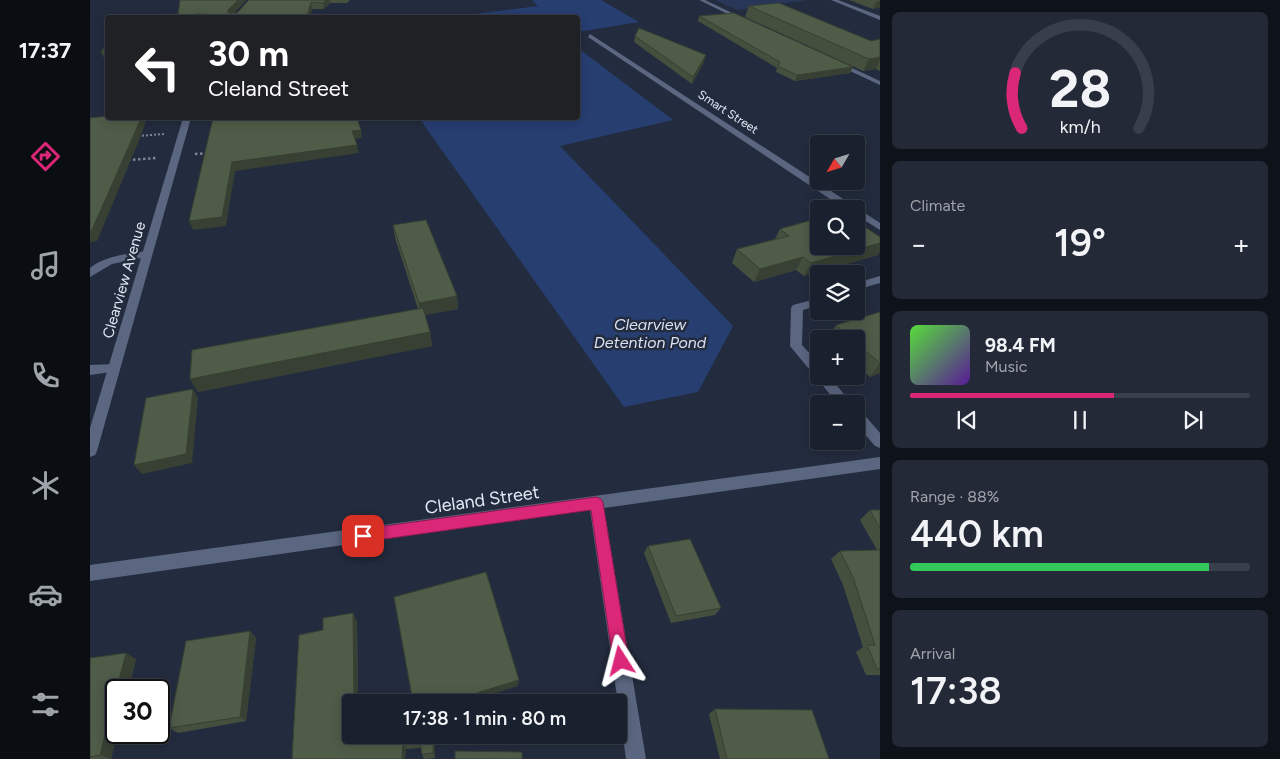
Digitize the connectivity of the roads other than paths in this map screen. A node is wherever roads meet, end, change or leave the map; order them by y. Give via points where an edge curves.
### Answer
1 (701, 0) edge
2 (833, 0) edge
3 (880, 18) edge
4 (754, 25) edge
5 (590, 36) dead end
6 (826, 58) edge
7 (880, 84) edge
8 (186, 120) edge
9 (838, 200) edge
10 (865, 217) edge
11 (880, 227) edge
12 (148, 254) junction
13 (90, 274) edge
14 (880, 279) edge
15 (865, 284) edge
16 (810, 303) edge
17 (810, 362) edge
18 (114, 368) junction
19 (90, 370) edge
20 (830, 385) edge
21 (838, 395) edge
22 (865, 425) edge
23 (880, 442) edge
24 (90, 451) edge
25 (880, 464) edge
26 (596, 503) junction
27 (90, 574) edge
28 (636, 759) edge

1 - 4 street
2 - 3 street
5 - 9 street, Smart Street
6 - 7 street
8 - 12 street, Clearview Avenue
10 - 11 street
12 - 13 street via 106,263
12 - 18 street, Clearview Avenue
14 - 15 street
16 - 17 street via 797,308 796,346
18 - 19 street
18 - 24 street, Clearview Avenue
20 - 21 street
22 - 23 street
25 - 26 street, Cleland Street
26 - 27 street, Cleland Street
26 - 28 street

